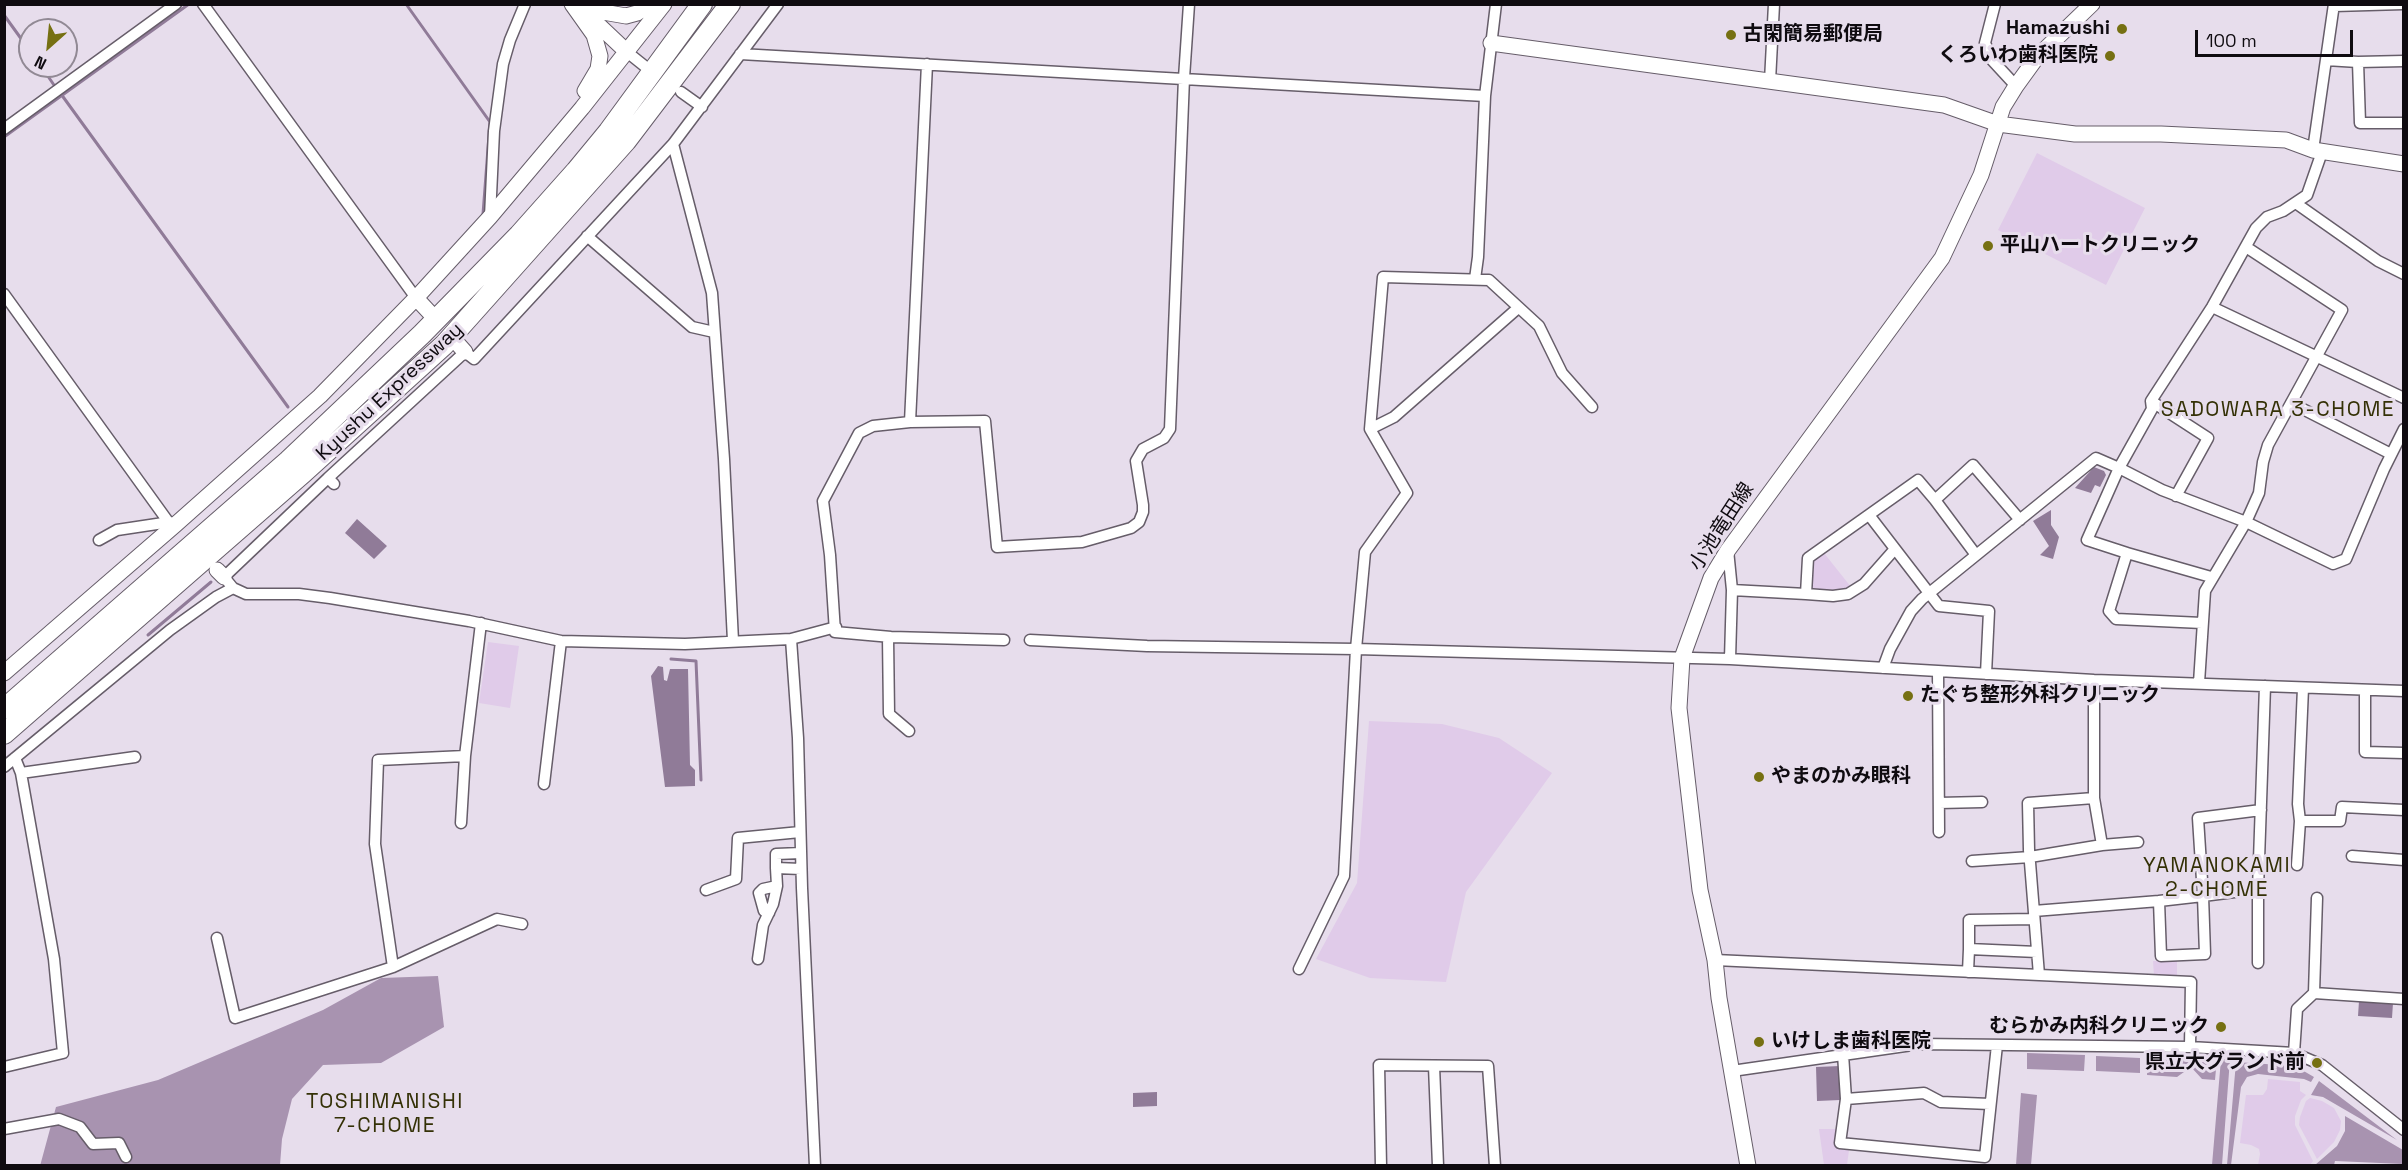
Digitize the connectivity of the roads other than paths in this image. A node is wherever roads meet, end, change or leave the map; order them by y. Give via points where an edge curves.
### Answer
1 (176, 4) edge
2 (203, 4) edge
3 (525, 4) edge
4 (650, 4) edge
5 (664, 4) edge
6 (702, 4) edge
7 (730, 4) edge
8 (778, 4) edge
9 (1189, 4) edge
10 (1496, 4) edge
11 (1774, 4) edge
12 (1995, 4) edge
13 (2092, 4) edge
14 (2403, 4) edge
15 (2334, 5) edge
16 (581, 6) edge
17 (1491, 43) junction
18 (627, 52) junction
19 (740, 54) junction
20 (2326, 60) junction
21 (2403, 60) edge
22 (2358, 62) junction
23 (927, 64) junction
24 (647, 68) dead end
25 (1184, 78) junction
26 (1770, 81) junction
27 (2016, 86) junction
28 (681, 92) dead end
29 (1485, 96) junction
30 (702, 107) junction
31 (2403, 123) edge
32 (1998, 124) junction
33 (4, 129) edge
34 (551, 144) junction
35 (673, 144) junction
36 (2317, 151) junction
37 (2403, 164) edge
38 (2297, 204) junction
39 (490, 217) junction
40 (587, 236) junction
41 (2246, 246) junction
42 (2403, 274) edge
43 (1475, 279) junction
44 (4, 294) edge
45 (416, 298) junction
46 (1518, 308) junction
47 (2212, 308) junction
48 (430, 312) dead end
49 (714, 332) junction
50 (2317, 357) junction
51 (2403, 398) edge
52 (2151, 401) junction
53 (2291, 403) junction
54 (1592, 407) dead end
55 (910, 422) junction
56 (1370, 429) junction
57 (2403, 429) edge
58 (2391, 454) junction
59 (2119, 468) junction
60 (2176, 496) junction
61 (1935, 500) junction
62 (1869, 515) junction
63 (2020, 520) junction
64 (2246, 522) junction
65 (172, 525) junction
66 (187, 538) dead end
67 (99, 540) dead end
68 (1728, 550) junction
69 (1894, 550) junction
70 (2127, 553) junction
71 (1976, 555) junction
72 (2211, 577) junction
73 (225, 578) junction
74 (1732, 590) junction
75 (1929, 593) junction
76 (1806, 594) junction
77 (481, 623) junction
78 (2202, 623) junction
79 (836, 627) junction
80 (888, 637) junction
81 (791, 639) junction
82 (1004, 640) dead end
83 (1030, 640) dead end
84 (561, 641) junction
85 (733, 641) junction
86 (1356, 649) junction
87 (1682, 658) junction
88 (1730, 659) junction
89 (1883, 668) junction
90 (1938, 671) junction
91 (4, 673) edge
92 (1986, 674) junction
93 (2094, 680) junction
94 (2199, 683) junction
95 (2265, 686) junction
96 (2303, 688) junction
97 (2365, 690) junction
98 (2403, 691) edge
99 (4, 709) edge
100 (909, 730) dead end
101 (4, 734) edge
102 (2403, 753) edge
103 (465, 756) junction
104 (135, 757) dead end
105 (15, 758) junction
106 (4, 766) edge
107 (21, 773) junction
108 (544, 784) dead end
109 (2094, 798) junction
110 (1982, 801) dead end
111 (1939, 803) junction
112 (2261, 810) junction
113 (2403, 810) edge
114 (2300, 821) junction
115 (461, 823) dead end
116 (800, 832) junction
117 (1939, 832) dead end
118 (2138, 842) dead end
119 (2102, 845) junction
120 (801, 853) junction
121 (2352, 856) dead end
122 (2030, 857) junction
123 (2403, 860) edge
124 (1972, 861) dead end
125 (2297, 865) dead end
126 (776, 868) junction
127 (801, 869) junction
128 (777, 886) junction
129 (2258, 889) junction
130 (706, 890) dead end
131 (2203, 896) junction
132 (2317, 898) dead end
133 (2159, 901) junction
134 (769, 913) junction
135 (2034, 915) junction
136 (522, 924) dead end
137 (217, 938) dead end
138 (1969, 949) junction
139 (2037, 951) junction
140 (758, 959) dead end
141 (1715, 960) junction
142 (2259, 963) dead end
143 (393, 967) junction
144 (1299, 969) dead end
145 (1968, 972) junction
146 (2039, 975) junction
147 (2314, 993) junction
148 (2403, 999) edge
149 (1997, 1045) junction
150 (2190, 1047) junction
151 (2294, 1053) junction
152 (1843, 1054) junction
153 (1434, 1066) junction
154 (4, 1067) edge
155 (1731, 1071) junction
156 (1846, 1099) junction
157 (1990, 1104) junction
158 (4, 1129) edge
159 (2403, 1130) edge
160 (126, 1157) dead end
161 (815, 1166) edge
162 (1380, 1166) edge
163 (1438, 1166) edge
164 (1495, 1166) edge
165 (1748, 1166) edge

1 - 33 street
2 - 45 street
3 - 39 street via 502,73 494,132
4 - 16 street via 626,16
5 - 18 street
6 - 99 highway, Kyushu Expressway via 576,171 430,326 288,460
7 - 101 highway, Kyushu Expressway via 626,141 444,345
8 - 19 street
9 - 25 street
10 - 17 street
11 - 26 street
12 - 27 street via 1985,43 1992,60
13 - 27 street, 小池竜田線 via 2037,57
14 - 15 street
15 - 20 street
16 - 18 street
16 - 34 street via 598,46 598,69
17 - 26 street
17 - 29 street
18 - 24 street
18 - 34 street
19 - 23 street
19 - 30 street
20 - 22 street
20 - 36 street
21 - 22 street
22 - 31 street via 2360,123
23 - 25 street
23 - 55 street
25 - 29 street
25 - 55 street via 1170,429 1164,438 1143,449 1136,461 1143,512 1139,522 1131,528 1082,542 997,547 985,421
26 - 32 street via 1944,105
27 - 32 street, 小池竜田線
28 - 30 street
29 - 43 street
30 - 35 street
32 - 36 street via 2076,134 2286,140
32 - 68 street, 小池竜田線 via 1981,175 1942,258
34 - 39 street
35 - 40 street
35 - 49 street via 712,293
36 - 37 street
36 - 38 street via 2307,195
38 - 41 street via 2267,217
38 - 42 street
39 - 45 street
40 - 49 street via 692,327
40 - 73 street via 474,358 461,348 331,481
41 - 47 street
41 - 50 street via 2342,310
43 - 46 street via 1489,280
43 - 56 street via 1383,277
44 - 65 street
45 - 48 street
45 - 65 street via 320,396
46 - 54 street via 1539,326 1562,374
46 - 56 street via 1395,417
47 - 50 street
47 - 52 street
49 - 85 street
50 - 51 street
50 - 53 street
52 - 59 street via 2152,409
52 - 60 street via 2208,438
53 - 58 street
53 - 64 street via 2268,445 2259,493
55 - 79 street via 873,426 860,433 823,501
56 - 86 street via 1407,494 1365,552
57 - 58 street
58 - 64 street via 2346,559 2333,564
59 - 60 street
59 - 63 street via 2096,458
59 - 70 street via 2087,540
60 - 64 street
61 - 62 street via 1918,480
61 - 63 street via 1973,465
61 - 71 street
62 - 69 street
62 - 76 street via 1808,558
63 - 71 street
64 - 72 street
65 - 66 street
65 - 67 street via 117,530
65 - 91 street
68 - 74 street
68 - 87 street, 小池竜田線 via 1711,578
69 - 75 street
69 - 76 street via 1864,584 1848,594
70 - 72 street
70 - 78 street via 2109,611 2116,619
71 - 75 street
72 - 78 street via 2205,591
73 - 77 street via 246,594 299,594
73 - 105 street via 216,597 170,630
74 - 76 street
74 - 88 street
75 - 89 street via 1911,611
75 - 92 street via 1939,606 1989,611
77 - 84 street
77 - 103 street
78 - 94 street
79 - 80 street via 835,632
79 - 81 street
80 - 82 street
80 - 100 street via 889,714
81 - 85 street
81 - 116 street
83 - 86 street
84 - 85 street via 685,645
84 - 108 street
86 - 87 street
86 - 144 street via 1344,876
87 - 88 street
87 - 141 street, 小池竜田線 via 1681,729 1700,890
88 - 89 street
89 - 90 street
90 - 92 street
90 - 111 street
92 - 93 street
93 - 94 street
93 - 109 street
94 - 95 street
95 - 96 street
95 - 112 street
96 - 97 street
96 - 114 street
97 - 98 street
97 - 102 street via 2365,752
103 - 115 street
103 - 143 street via 378,760 375,844
104 - 107 street
105 - 106 street
105 - 107 street
107 - 154 street via 54,959 63,1053
109 - 119 street
109 - 122 street via 2028,802
110 - 111 street
111 - 117 street
112 - 129 street
112 - 131 street via 2198,818
113 - 114 street via 2342,807 2340,821
114 - 125 street
116 - 120 street
116 - 130 street via 738,838 735,879
118 - 119 street
119 - 122 street
120 - 126 street via 776,854
120 - 127 street
121 - 123 street
122 - 124 street
122 - 135 street
126 - 127 street
126 - 128 street
127 - 161 street
128 - 134 street
128 - 134 street via 759,893 764,911
129 - 131 street
129 - 142 street
131 - 133 street
131 - 133 street via 2205,954 2161,956
132 - 147 street
133 - 135 street
134 - 140 street via 763,925
135 - 138 street via 1969,920
135 - 139 street
136 - 143 street via 497,919
137 - 143 street via 236,1018
138 - 139 street
138 - 145 street
139 - 146 street
141 - 145 street
141 - 155 street, 小池竜田線
145 - 146 street
146 - 150 street via 2191,982
147 - 148 street
147 - 151 street via 2297,1009
149 - 150 street
149 - 152 street via 1919,1044
149 - 157 street
150 - 151 street
151 - 159 street via 2322,1065
152 - 155 street
152 - 156 street
153 - 162 street via 1379,1065
153 - 163 street
153 - 164 street via 1488,1066
155 - 165 street, 小池竜田線
156 - 157 street via 1924,1093 1941,1102
156 - 157 street via 1840,1143 1985,1157
158 - 160 street via 59,1119 80,1127 93,1144 118,1143

